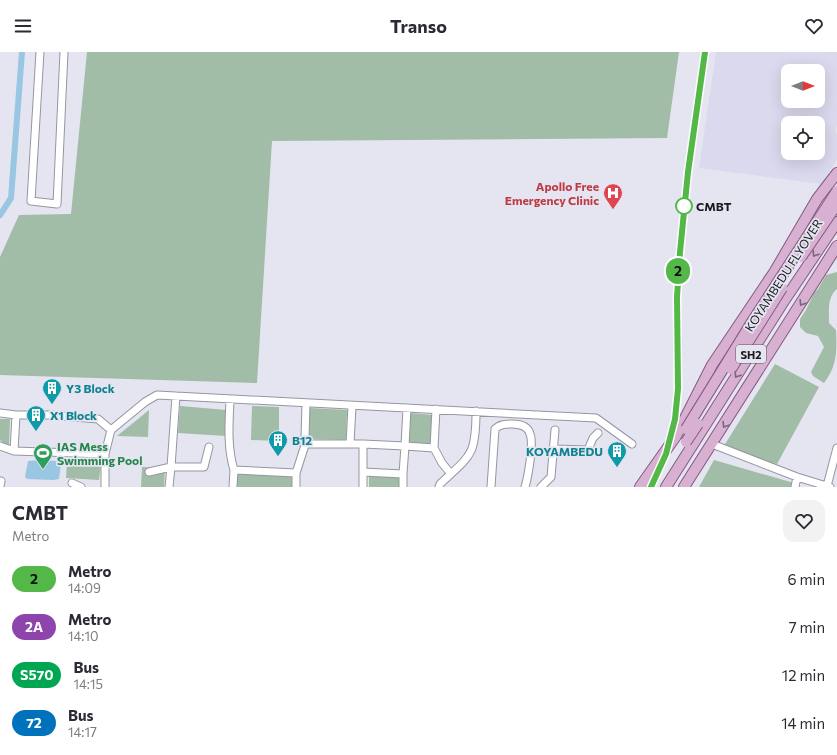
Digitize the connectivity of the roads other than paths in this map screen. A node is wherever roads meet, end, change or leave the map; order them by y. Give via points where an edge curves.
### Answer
1 (40, 52) edge
2 (64, 52) edge
3 (837, 173) edge
4 (837, 192) edge
5 (817, 200) junction
6 (837, 204) edge
7 (837, 212) edge
8 (837, 222) edge
9 (837, 246) edge
10 (834, 257) edge
11 (762, 288) junction
12 (784, 300) junction
13 (176, 396) junction
14 (230, 400) junction
15 (306, 404) junction
16 (352, 406) junction
17 (407, 408) junction
18 (436, 409) junction
19 (476, 411) junction
20 (0, 413) edge
21 (16, 415) junction
22 (111, 430) junction
23 (555, 430) dead end
24 (598, 433) dead end
25 (676, 436) junction
26 (306, 442) junction
27 (350, 444) junction
28 (363, 444) junction
29 (632, 444) dead end
30 (712, 444) junction
31 (0, 446) edge
32 (405, 446) junction
33 (209, 447) dead end
34 (434, 448) junction
35 (837, 448) edge
36 (554, 449) junction
37 (14, 451) junction
38 (105, 454) junction
39 (684, 459) junction
40 (171, 467) junction
41 (234, 470) junction
42 (150, 472) dead end
43 (362, 472) junction
44 (296, 473) junction
45 (403, 474) junction
46 (451, 474) junction
47 (797, 477) junction
48 (72, 483) dead end
49 (828, 486) edge
50 (81, 487) edge
51 (105, 487) edge
52 (169, 487) edge
53 (233, 487) edge
54 (296, 487) edge
55 (363, 487) edge
56 (403, 487) edge
57 (439, 487) edge
58 (491, 487) edge
59 (525, 487) edge
60 (542, 487) edge
61 (640, 487) edge
62 (666, 487) edge
63 (684, 487) edge
64 (795, 487) edge

1 - 2 street via 31,201 57,204
3 - 5 main road, SH2
4 - 25 main road, KOYAMBEDU FLYOVER, bridge via 686,429
5 - 7 main road
5 - 11 main road, SH2 via 775,271
6 - 39 main road, KOYAMBEDU FLYOVER, bridge via 686,442 683,448
8 -> 12 main road, SH2
9 - 10 main road
10 -> 30 main road
11 - 12 main road
11 - 25 main road, SH2 via 712,365
12 -> 39 main road, SH2
13 - 14 street
13 - 22 street via 157,395
13 - 40 street
14 - 15 street
14 - 41 street via 228,440
15 - 16 street
15 - 26 street
16 - 17 street
16 - 27 street
17 - 18 street
17 - 32 street
18 - 19 street
18 - 34 street
19 - 29 street via 596,418
19 - 46 street via 474,448 469,457
20 - 21 street
21 - 22 street via 98,419
21 - 37 street
22 - 38 street
23 - 36 street
24 - 36 street via 588,450
25 - 61 main road, SH2
26 - 27 street
26 - 44 street
27 - 28 street
28 - 32 street
28 - 43 street
30 - 47 street
30 - 63 main road
31 - 37 street
32 - 34 street
32 - 45 street
33 - 40 street via 204,467
34 - 46 street
35 - 49 street
36 - 60 street via 551,477
37 - 38 street
38 - 51 street
39 - 62 main road, SH2
40 - 42 street
40 - 52 street
41 - 44 street
41 - 53 street
43 - 45 street
43 - 55 street
44 - 54 street
45 - 56 street
46 - 57 street
47 - 49 street
47 - 64 street
48 - 50 street
58 - 59 street via 495,429 501,425 516,424 527,429 531,435 529,473

